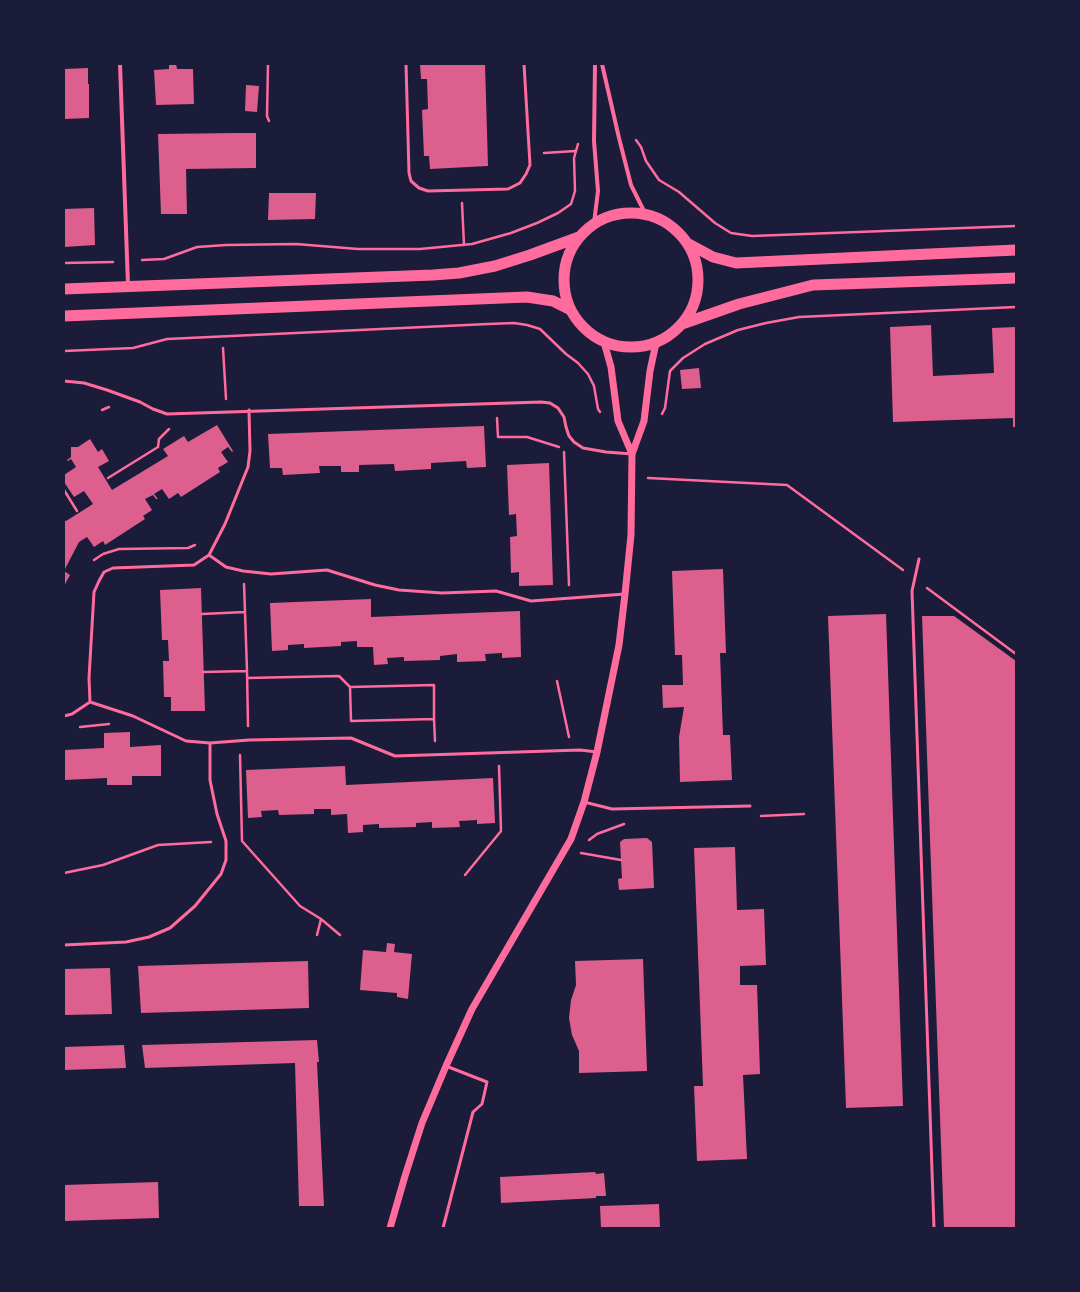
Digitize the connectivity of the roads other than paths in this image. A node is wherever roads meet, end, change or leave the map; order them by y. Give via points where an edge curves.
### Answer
1 (120, 64) edge
2 (406, 64) edge
3 (524, 64) edge
4 (595, 64) edge
5 (602, 64) edge
6 (646, 215) junction
7 (594, 224) junction
8 (579, 237) junction
9 (687, 243) junction
10 (1016, 250) edge
11 (1016, 278) edge
12 (128, 287) junction
13 (64, 289) edge
14 (569, 309) junction
15 (64, 316) edge
16 (682, 324) junction
17 (604, 342) junction
18 (656, 343) junction
19 (64, 381) edge
20 (249, 410) junction
21 (632, 454) junction
22 (209, 555) junction
23 (919, 559) dead end
24 (625, 594) junction
25 (90, 702) junction
26 (64, 716) edge
27 (210, 743) junction
28 (597, 752) junction
29 (584, 802) junction
30 (750, 806) dead end
31 (64, 944) edge
32 (446, 1066) junction
33 (390, 1228) edge
34 (443, 1228) edge
35 (934, 1228) edge

1 - 12 street
2 - 3 lane via 409,173 411,181 428,191 508,189 520,183 530,165
4 - 7 street via 594,141 598,191
5 - 6 street via 631,185
6 - 7 highway via 619,214
6 - 9 highway via 676,230
7 - 8 highway
8 - 12 highway via 495,266 459,273
8 - 14 highway via 567,257 563,281 564,296
9 - 10 highway via 713,257 736,263
9 - 16 highway via 698,270 696,298
11 - 16 highway via 813,285 738,304
12 - 13 highway
14 - 15 highway via 553,301 527,297
14 - 17 highway via 582,327
16 - 18 highway via 671,335
17 - 18 highway via 630,347
17 - 21 street via 611,367 618,421
18 - 21 street via 644,421
19 - 20 lane via 84,382 167,414
20 - 21 lane via 550,403 558,408 564,417 569,436 583,448
20 - 22 lane via 248,467 225,524
21 - 24 street via 631,535
22 - 24 lane via 226,567 243,571 271,574 327,570 399,590 442,593 496,591 531,601
22 - 25 lane via 194,565 113,568 104,572 94,592
23 - 35 lane via 912,591
24 - 28 street via 619,644
25 - 26 lane via 72,714
25 - 27 lane via 133,716 186,741
27 - 28 lane via 351,738 395,756
27 - 31 lane via 210,780 226,841 226,860 221,874 195,906 170,928 149,937 126,942
28 - 29 street
29 - 30 lane via 612,809
29 - 32 street via 570,839 472,1009
32 - 33 street via 422,1123
32 - 34 lane via 487,1082 482,1104 473,1112

